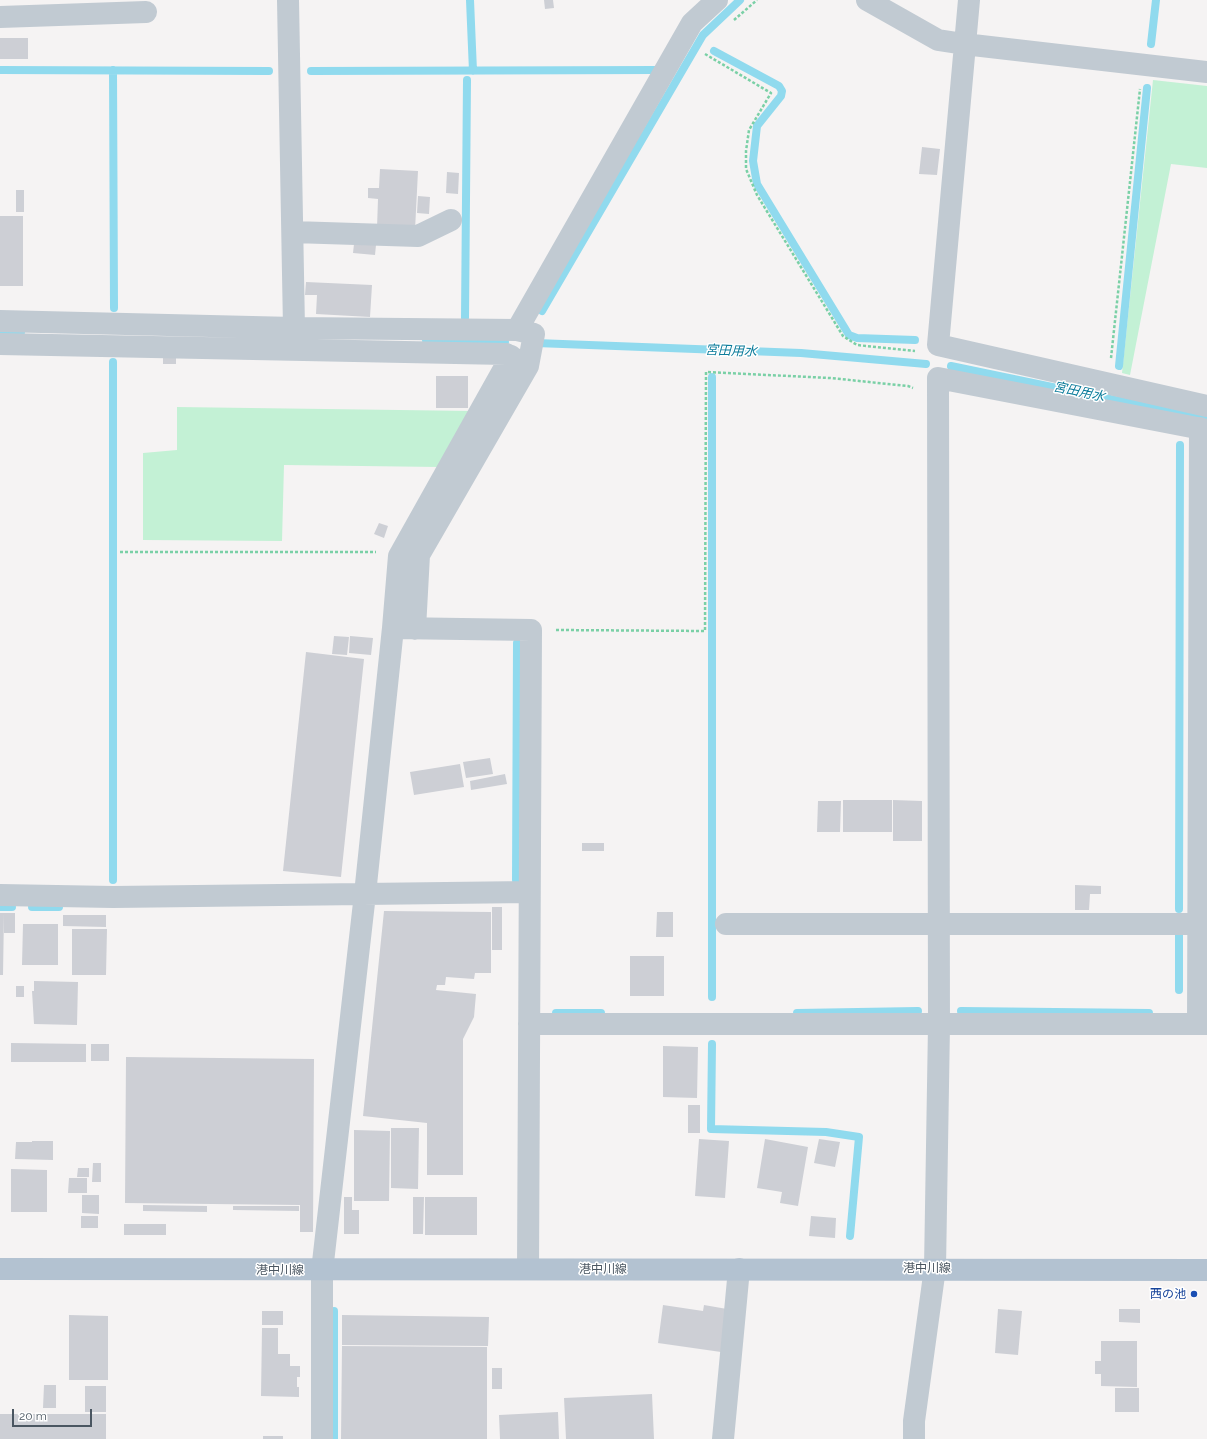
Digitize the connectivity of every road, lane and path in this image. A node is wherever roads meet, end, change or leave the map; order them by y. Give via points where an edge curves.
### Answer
1 (288, 0) edge
2 (717, 0) edge
3 (757, 0) edge
4 (867, 0) edge
5 (969, 0) edge
6 (46, 8) edge
7 (146, 12) dead end
8 (0, 16) edge
9 (730, 24) dead end
10 (964, 44) junction
11 (707, 49) dead end
12 (1143, 64) junction
13 (1207, 72) edge
14 (451, 220) dead end
15 (293, 232) junction
16 (0, 321) edge
17 (294, 328) junction
18 (517, 330) junction
19 (0, 344) edge
20 (938, 345) junction
21 (519, 361) junction
22 (938, 378) junction
23 (1109, 384) junction
24 (938, 400) junction
25 (1207, 406) edge
26 (1203, 429) edge
27 (120, 552) dead end
28 (410, 554) junction
29 (393, 628) junction
30 (415, 629) junction
31 (531, 630) junction
32 (529, 892) junction
33 (365, 894) junction
34 (0, 895) edge
35 (726, 924) dead end
36 (939, 924) junction
37 (1199, 924) junction
38 (529, 1024) junction
39 (1203, 1024) edge
40 (939, 1025) junction
41 (739, 1268) junction
42 (935, 1268) junction
43 (0, 1269) edge
44 (528, 1269) junction
45 (1207, 1270) edge
46 (322, 1271) junction
47 (322, 1439) edge
48 (723, 1439) edge
49 (914, 1439) edge

1 - 15 street
2 - 18 street via 692,23
3 - 9 path
4 - 10 street via 938,40
5 - 10 street
6 - 7 street
6 - 8 street
10 - 12 street
10 - 20 street
11 - 20 path via 704,54 771,93 748,130 746,169 757,195 843,336 858,345 923,352
12 - 13 street
12 - 23 path
14 - 15 street via 418,236
15 - 17 street
16 - 17 street
17 - 18 street
18 - 21 street via 534,334
19 - 21 street via 506,354
20 - 22 street
20 - 23 street
21 - 28 street
22 - 24 street
22 - 26 street
23 - 25 street
24 - 31 path via 908,386 830,378 706,372 705,630
24 - 36 street
26 - 37 street
27 - 28 path
28 - 29 street via 399,556
28 - 30 street
29 - 30 street
29 - 33 street
30 - 31 street
31 - 32 street
32 - 33 street
32 - 38 street
33 - 34 street
33 - 46 street
35 - 36 street
36 - 37 street
36 - 40 street
37 - 39 street
38 - 40 street
38 - 44 street
39 - 40 street
40 - 42 street
41 - 42 main road, 港中川線
41 - 44 main road, 港中川線
41 - 48 street
42 - 45 main road, 港中川線
42 - 49 street via 914,1421
43 - 46 main road, 港中川線
44 - 46 main road, 港中川線
46 - 47 street

